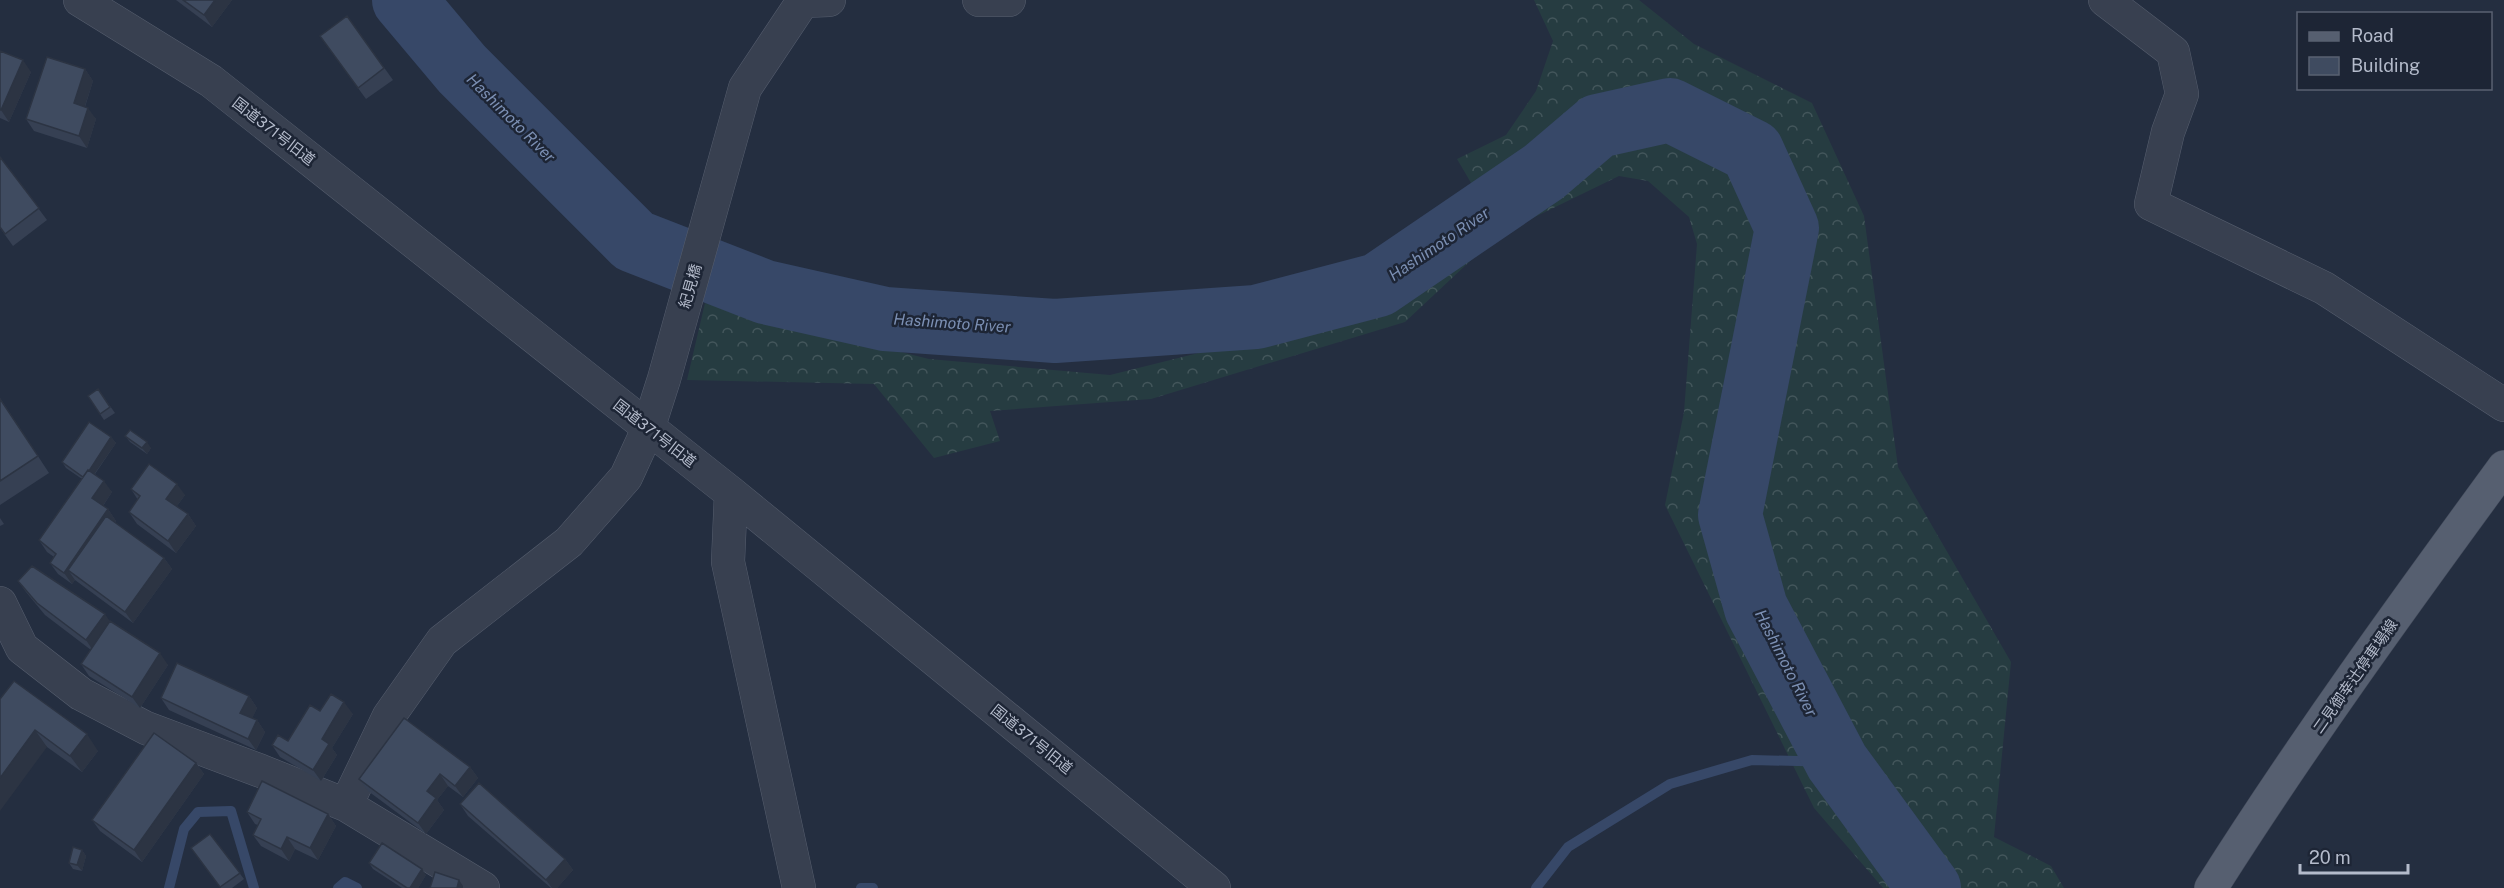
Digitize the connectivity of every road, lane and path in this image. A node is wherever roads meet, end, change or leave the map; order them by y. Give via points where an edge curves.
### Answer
1 (80, 0) edge
2 (829, 0) edge
3 (979, 0) edge
4 (1010, 0) edge
5 (2105, 0) edge
6 (2504, 405) edge
7 (648, 429) junction
8 (2504, 467) edge
9 (731, 493) junction
10 (0, 603) edge
11 (11, 643) edge
12 (346, 806) junction
13 (483, 888) edge
14 (799, 888) edge
15 (1214, 888) edge
16 (2211, 888) edge

1 - 7 street, 国道371号旧道 via 212,81
2 - 7 street, 紀見橋 via 803,1 745,88
3 - 4 street
5 - 6 street via 2173,52 2182,94 2168,132 2151,204 2324,288
7 - 9 street, 国道371号旧道
7 - 12 street, 紀見橋 via 626,477 569,542 442,641 389,716
8 - 16 main road, 二見御幸辻停車場線 via 2406,602
9 - 14 street via 728,562
9 - 15 street, 国道371号旧道
10 - 11 street
11 - 12 street via 81,694 146,728
12 - 13 street

